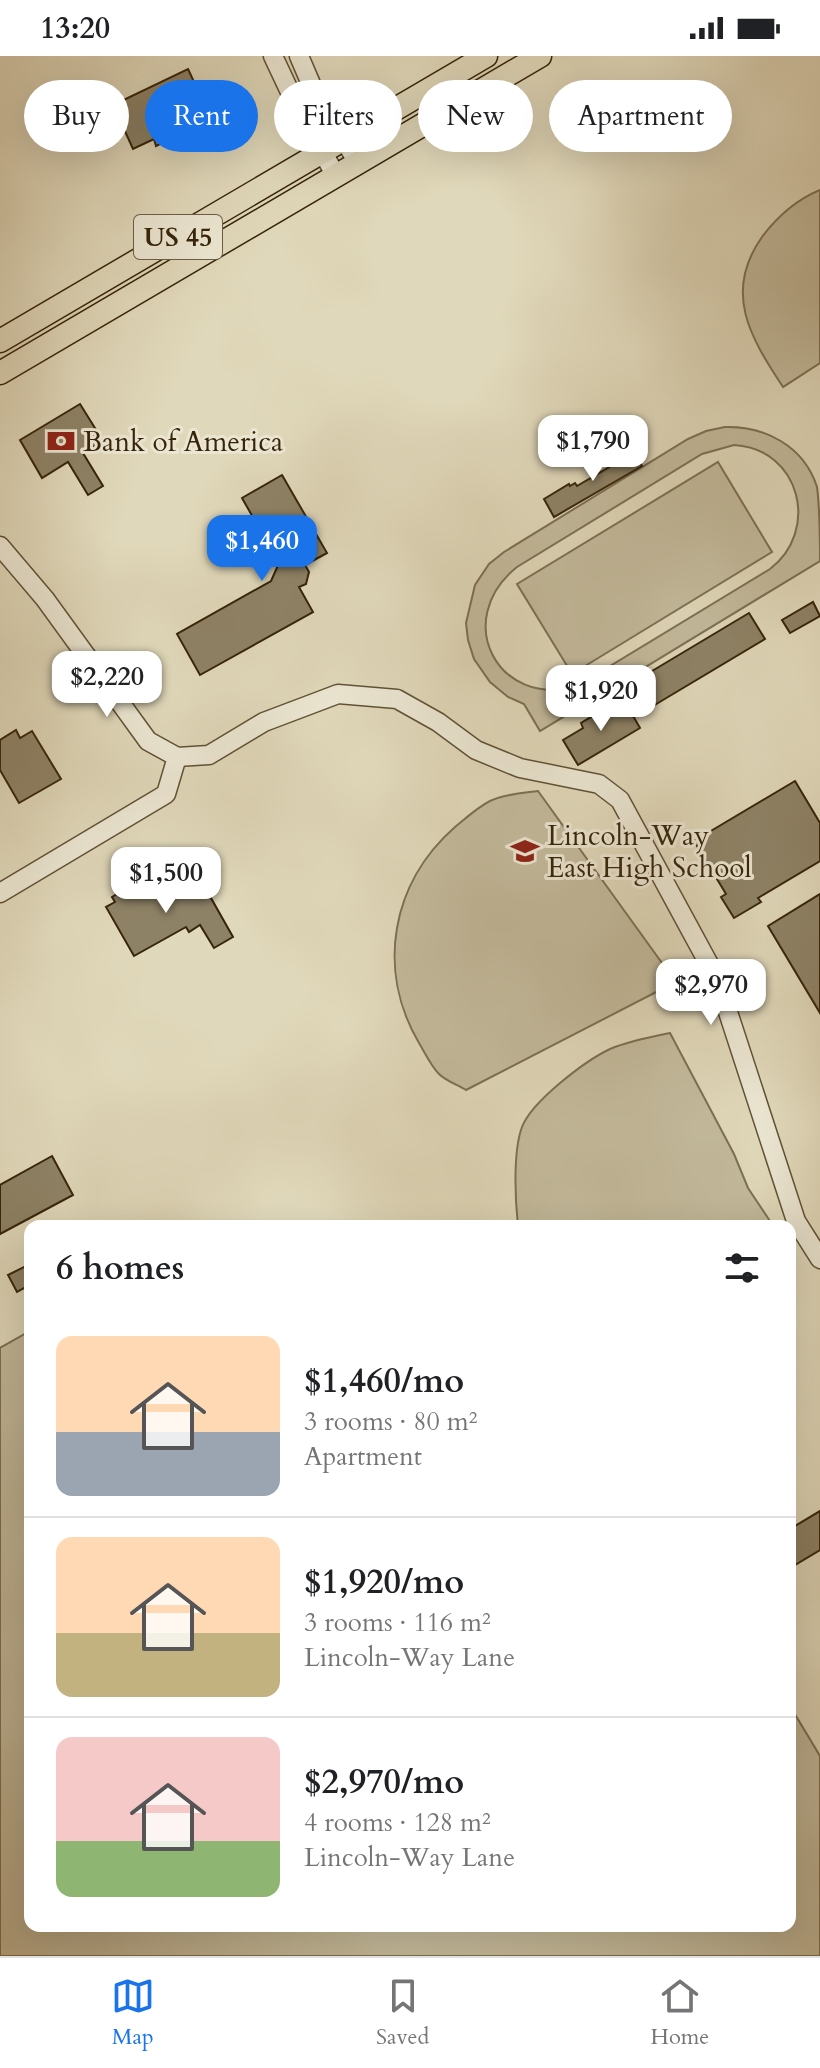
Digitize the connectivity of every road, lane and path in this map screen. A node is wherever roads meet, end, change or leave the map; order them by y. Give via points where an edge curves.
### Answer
1 (273, 56) edge
2 (299, 56) edge
3 (486, 56) edge
4 (540, 56) edge
5 (285, 80) edge
6 (309, 80) edge
7 (402, 105) edge
8 (322, 152) joint
9 (352, 152) edge
10 (358, 163) junction
11 (336, 176) junction
12 (0, 341) edge
13 (0, 373) edge
14 (0, 546) edge
15 (177, 757) junction
16 (0, 893) edge
17 (796, 1220) edge
18 (796, 1221) edge
19 (820, 1259) edge

1 - 5 street
2 - 6 street
3 - 7 main road, US 45
4 - 10 main road, US 45
8 - 11 street
8 - 12 main road, US 45
9 - 10 street
10 - 11 main road, US 45
11 - 13 main road, US 45
14 - 15 street via 148,741
15 - 16 street via 166,794
15 - 17 street via 209,755 264,722 338,694 397,699 476,750 520,768 599,784 620,800 710,966
18 - 19 street

